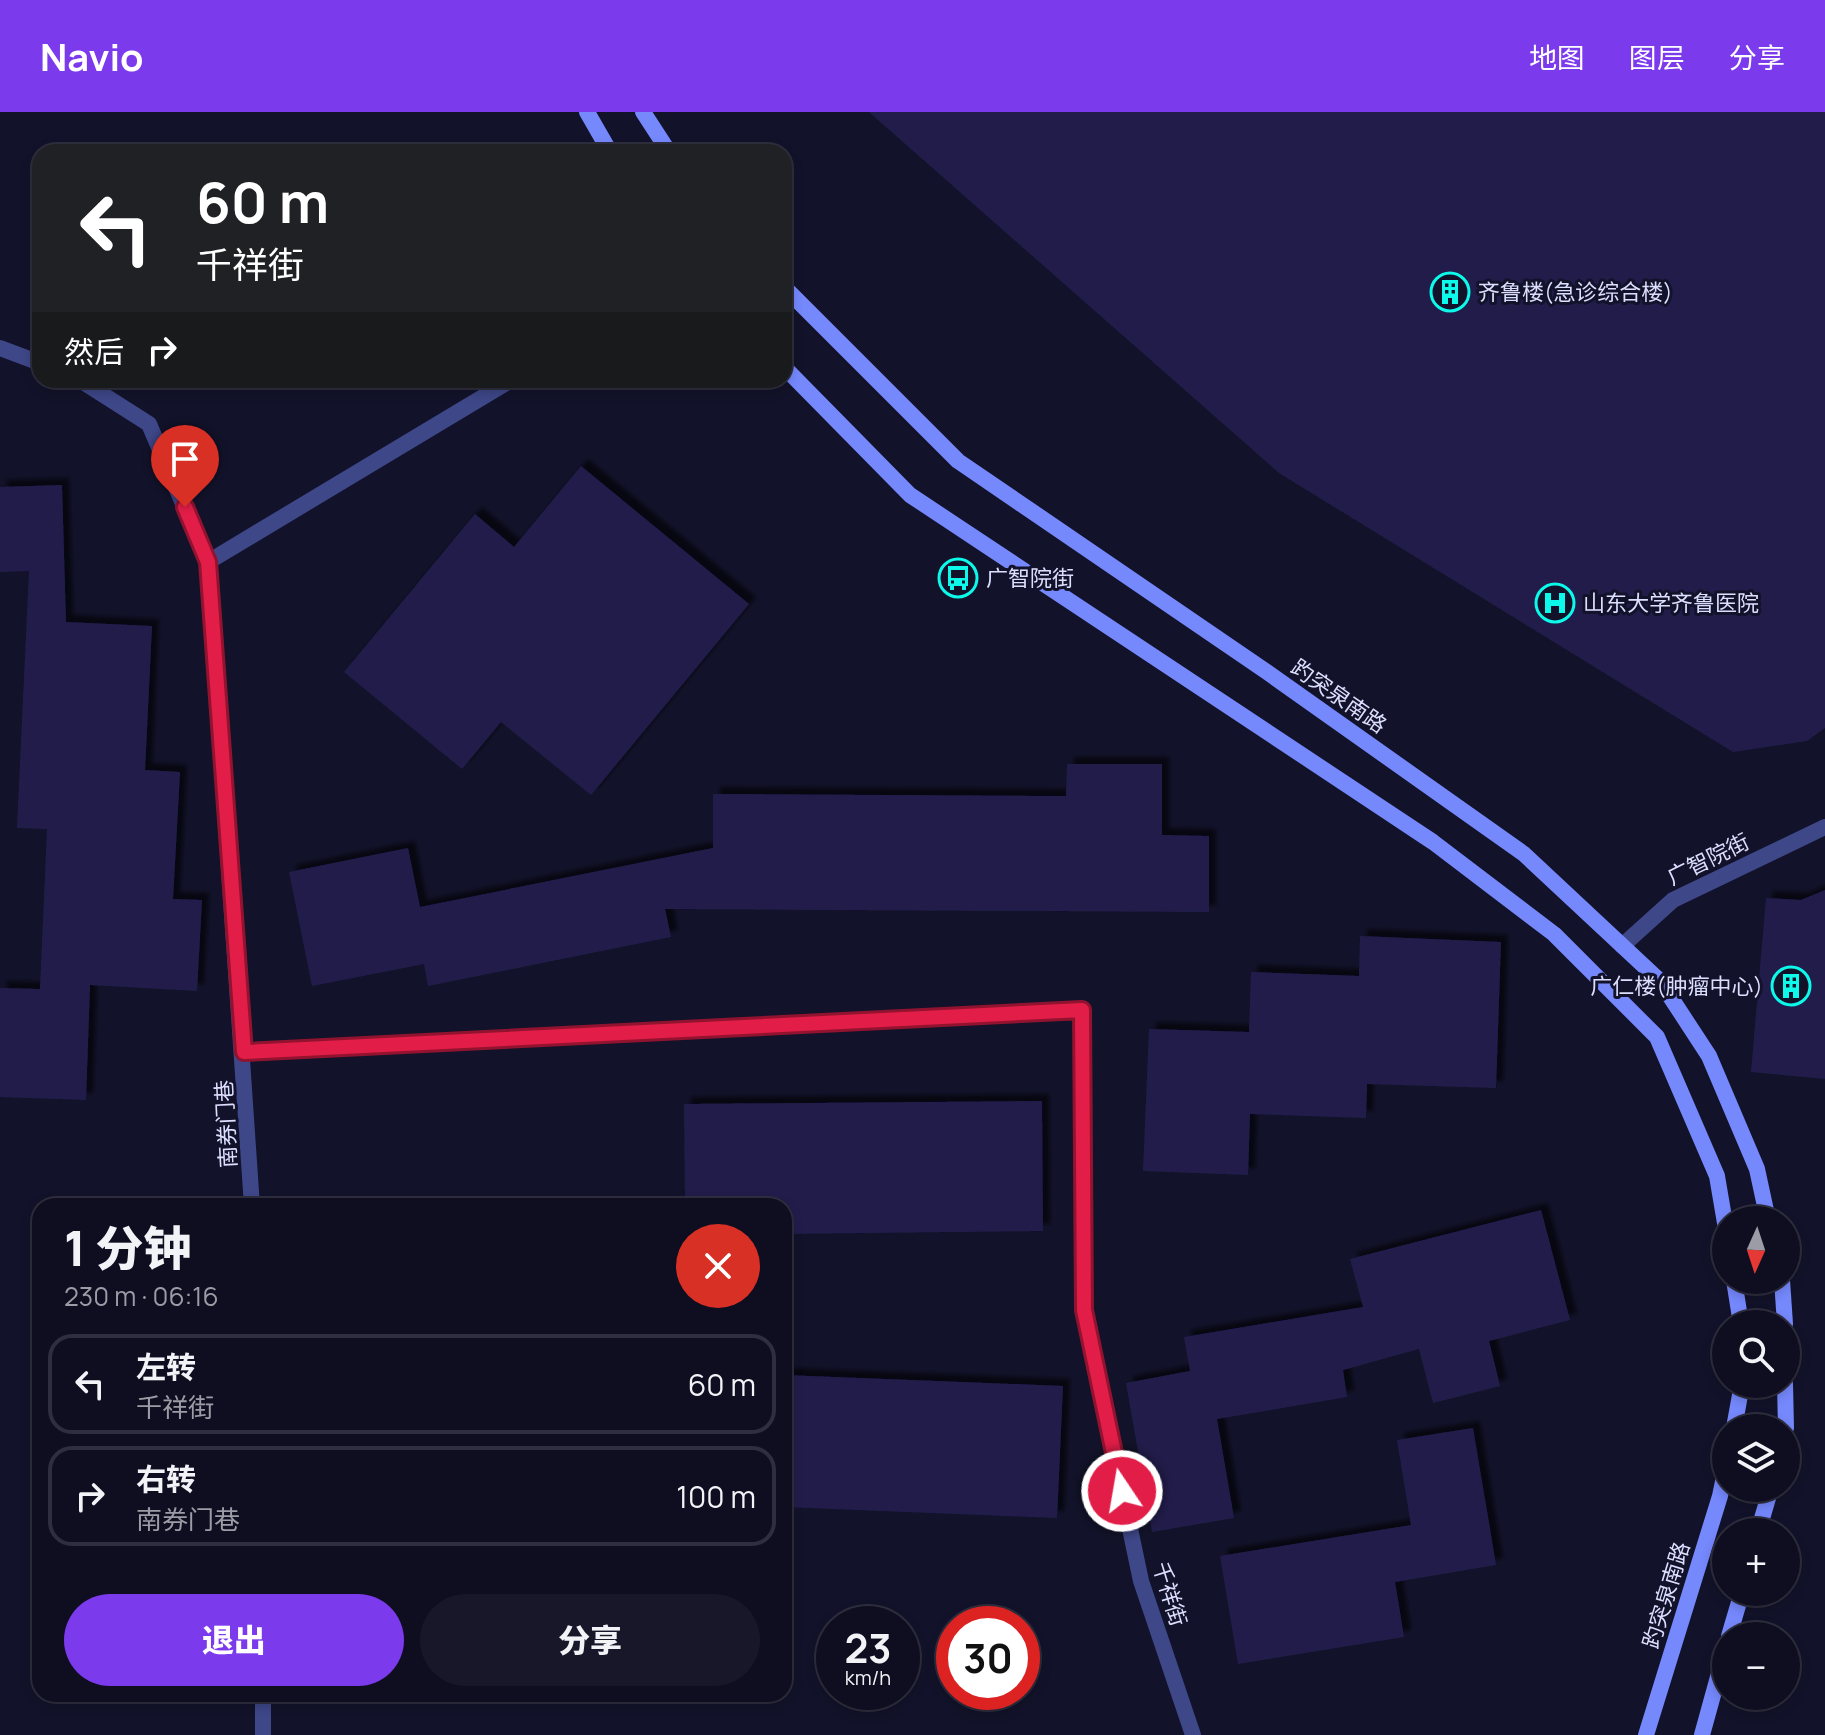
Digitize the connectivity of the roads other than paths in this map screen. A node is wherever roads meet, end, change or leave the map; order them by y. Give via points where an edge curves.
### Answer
1 (587, 112) edge
2 (643, 112) edge
3 (605, 144) edge
4 (664, 144) edge
5 (792, 295) edge
6 (0, 348) edge
7 (32, 360) edge
8 (792, 375) edge
9 (93, 388) edge
10 (498, 388) edge
11 (208, 562) junction
12 (1825, 827) edge
13 (1622, 946) junction
14 (244, 1052) junction
15 (252, 1198) edge
16 (1722, 1206) edge
17 (1765, 1206) edge
18 (1716, 1502) edge
19 (1712, 1699) edge
20 (263, 1702) edge
21 (263, 1735) edge
22 (1193, 1735) edge
23 (1646, 1735) edge
24 (1702, 1735) edge

1 - 3 main road
2 - 4 main road
5 - 13 main road, 趵突泉南路 via 958,461 1524,854
6 - 7 street
8 - 16 main road via 910,495 1433,842 1554,934 1657,1037 1717,1176
9 - 11 street, 南券门巷 via 149,424
10 - 11 street
11 - 14 street, 南券门巷
12 - 13 street, 广智院街 via 1673,900
13 - 17 main road, 趵突泉南路 via 1660,981 1709,1056 1757,1169
14 - 15 street, 南券门巷
14 - 22 street, 千祥街 via 1082,1010 1084,1310 1141,1581
18 - 23 main road, 趵突泉南路
19 - 24 main road
20 - 21 street

